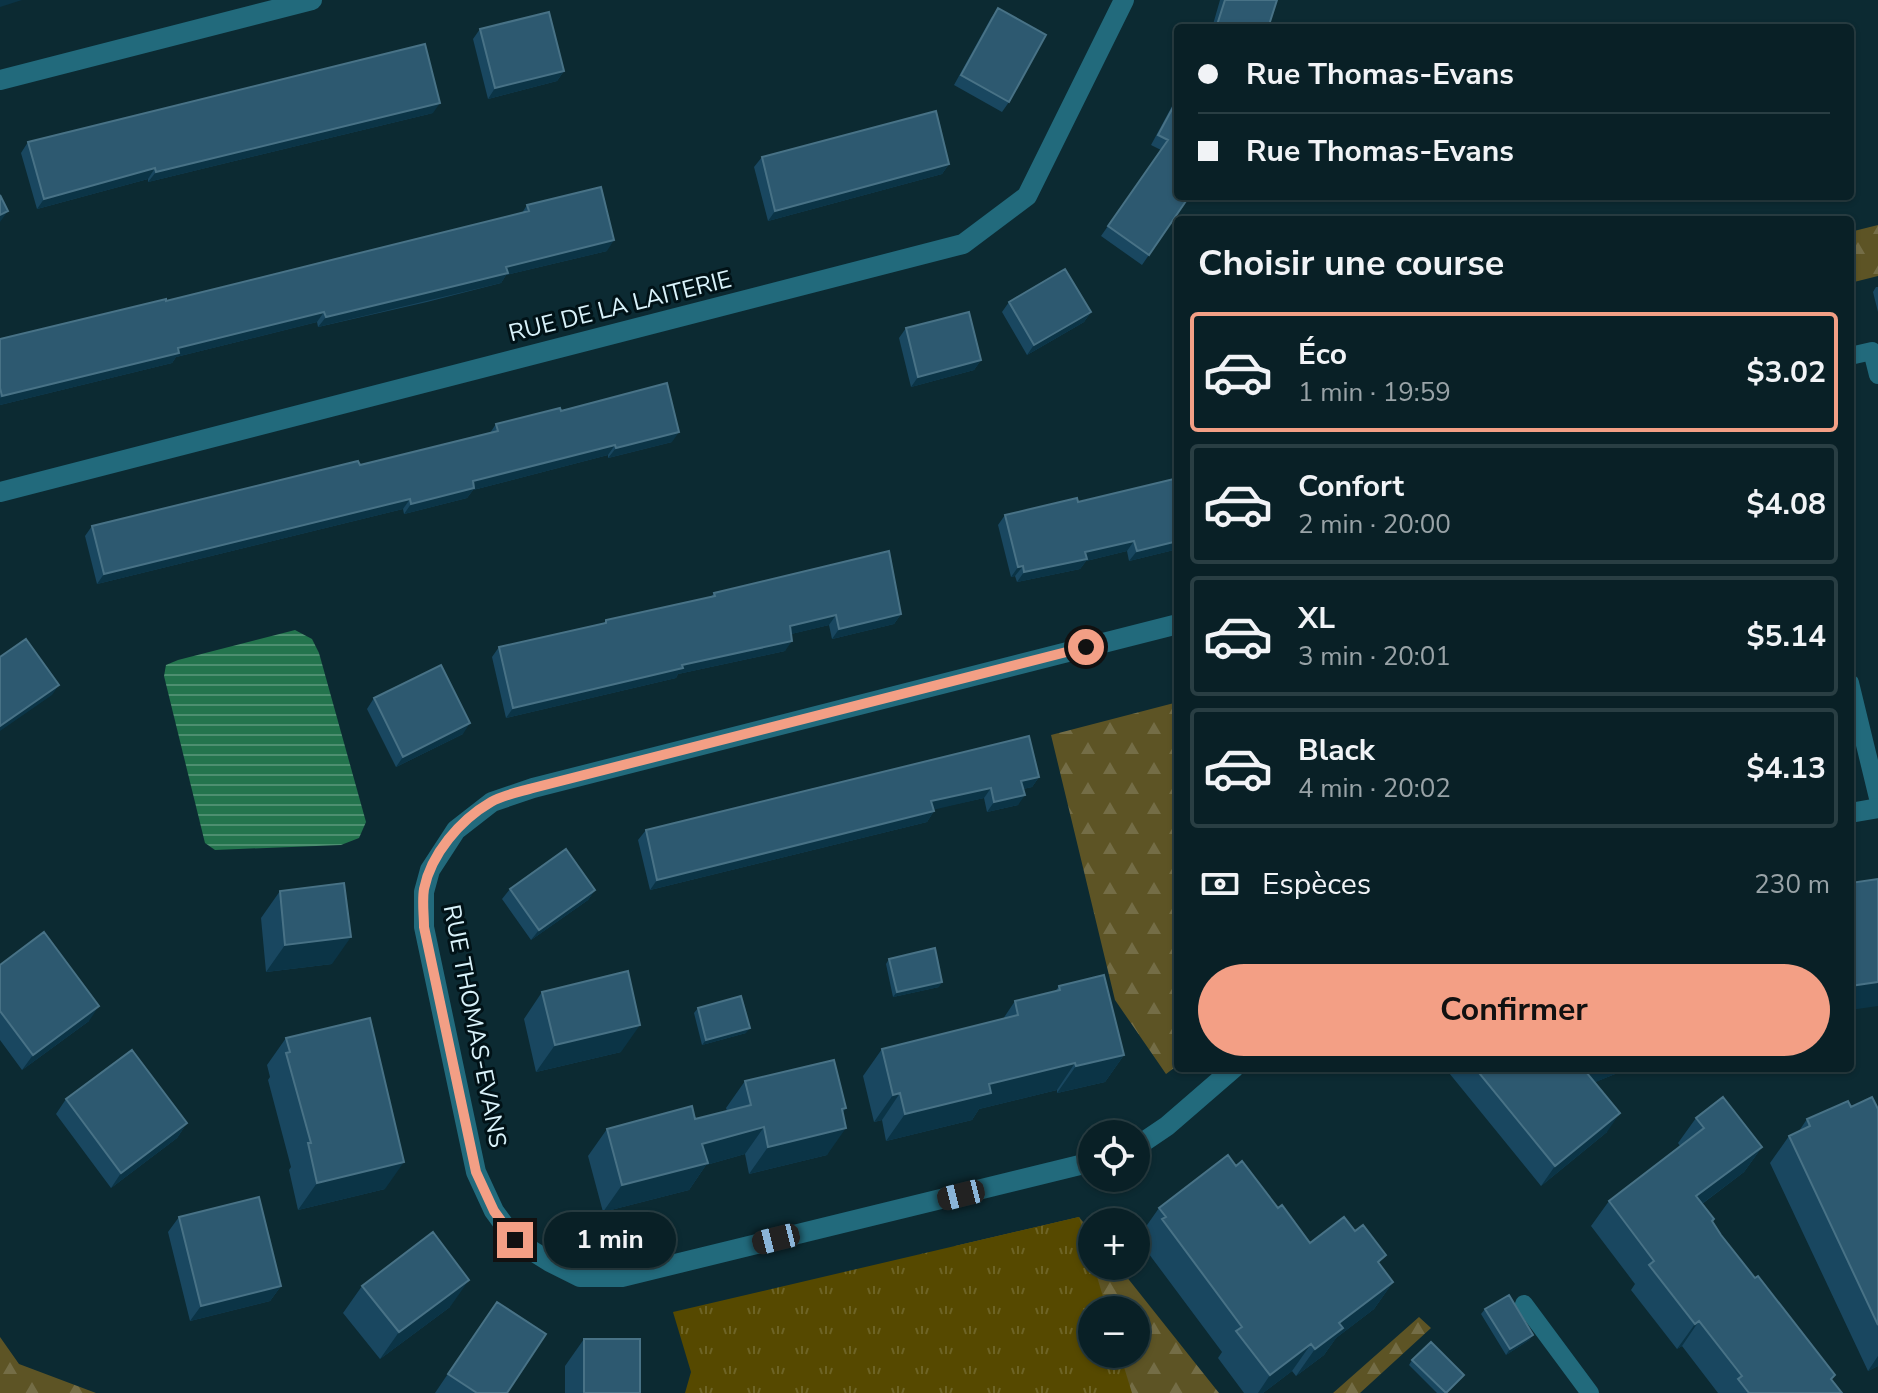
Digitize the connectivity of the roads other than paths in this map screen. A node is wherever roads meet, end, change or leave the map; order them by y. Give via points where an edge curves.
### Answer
1 (312, 0) edge
2 (1124, 0) edge
3 (0, 80) edge
4 (1854, 355) edge
5 (1878, 375) edge
6 (0, 492) edge
7 (1174, 625) edge
8 (1854, 699) edge
9 (1878, 798) edge
10 (1878, 808) edge
11 (1854, 812) edge
12 (1229, 1072) edge
13 (1150, 1138) edge
14 (1078, 1165) edge
15 (1524, 1304) dead end
16 (1590, 1393) edge

1 - 3 street
2 - 6 street, RUE DE LA LAITERIE via 1027,196 963,244
4 - 5 lane via 1872,351
7 - 14 street, RUE THOMAS-EVANS via 492,802 456,830 433,861 424,892 424,927 476,1172 515,1240 580,1277 622,1277
8 - 9 lane
10 - 11 street
12 - 13 street
15 - 16 lane

